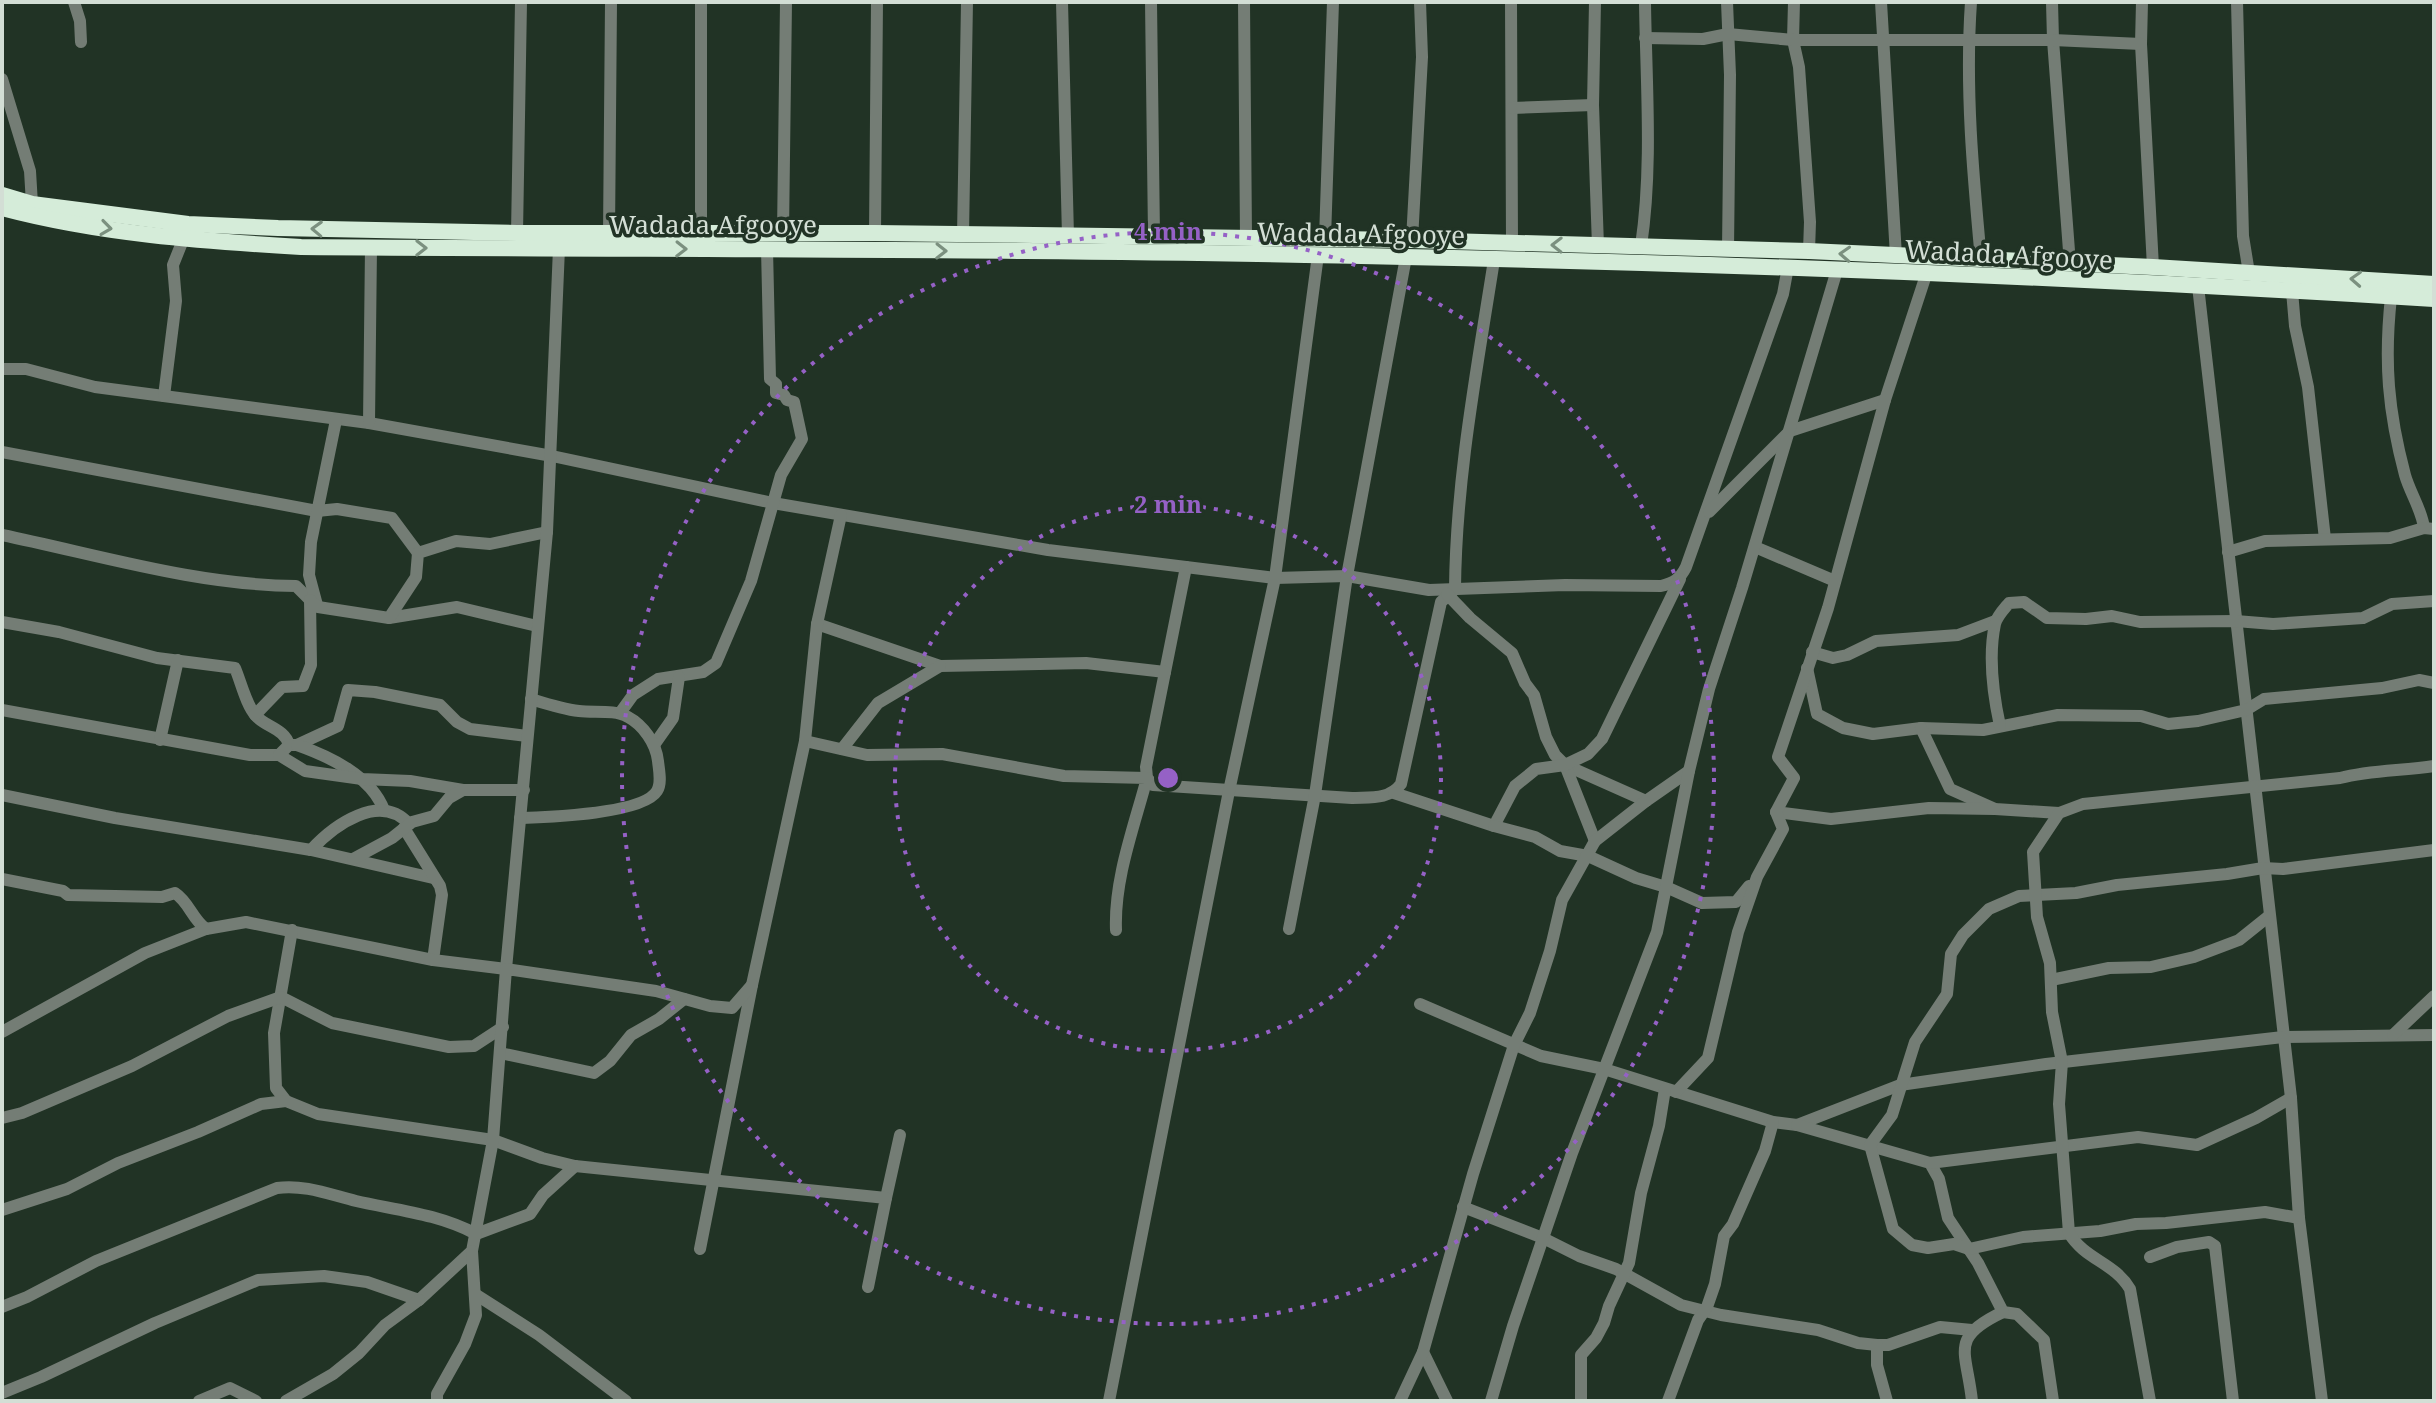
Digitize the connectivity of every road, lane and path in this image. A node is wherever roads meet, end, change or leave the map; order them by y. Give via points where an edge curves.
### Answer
1 (74, 2) edge
2 (521, 2) edge
3 (611, 2) edge
4 (701, 2) edge
5 (786, 2) edge
6 (877, 2) edge
7 (967, 2) edge
8 (1062, 2) edge
9 (1151, 2) edge
10 (1244, 2) edge
11 (1333, 2) edge
12 (1420, 2) edge
13 (1511, 2) edge
14 (1595, 2) edge
15 (1645, 2) edge
16 (1727, 2) edge
17 (1794, 2) edge
18 (1881, 2) edge
19 (1971, 2) edge
20 (2052, 2) edge
21 (2142, 2) edge
22 (2237, 2) edge
23 (1728, 34) junction
24 (1645, 38) junction
25 (1793, 40) junction
26 (2053, 40) junction
27 (1884, 41) junction
28 (1968, 41) junction
29 (81, 42) dead end
30 (2141, 44) junction
31 (2, 79) edge
32 (1593, 105) junction
33 (1512, 108) junction
34 (2, 195) edge
35 (32, 204) junction
36 (2, 208) edge
37 (517, 233) junction
38 (701, 233) junction
39 (783, 233) junction
40 (875, 233) junction
41 (609, 234) junction
42 (963, 235) junction
43 (1068, 236) junction
44 (1154, 236) junction
45 (1246, 237) junction
46 (1325, 238) junction
47 (183, 240) junction
48 (1412, 240) junction
49 (1512, 244) junction
50 (1598, 246) junction
51 (1641, 246) junction
52 (371, 247) junction
53 (559, 248) junction
54 (767, 249) junction
55 (1728, 249) junction
56 (1809, 251) junction
57 (1318, 255) junction
58 (1896, 256) junction
59 (1406, 257) junction
60 (1494, 260) junction
61 (1981, 260) junction
62 (2070, 264) junction
63 (1788, 267) junction
64 (2153, 267) junction
65 (1837, 270) junction
66 (2249, 273) junction
67 (1926, 275) junction
68 (2434, 284) edge
69 (2198, 286) junction
70 (2292, 291) junction
71 (2391, 297) junction
72 (2434, 299) edge
73 (2, 369) edge
74 (164, 396) junction
75 (1885, 400) junction
76 (336, 420) junction
77 (369, 423) junction
78 (1790, 431) junction
79 (2, 452) edge
80 (552, 456) junction
81 (773, 503) junction
82 (317, 511) junction
83 (841, 515) junction
84 (1707, 515) junction
85 (2429, 528) edge
86 (547, 532) junction
87 (2, 535) edge
88 (2325, 539) junction
89 (1755, 547) junction
90 (2228, 552) junction
91 (418, 553) junction
92 (1186, 567) junction
93 (1347, 576) junction
94 (1681, 577) junction
95 (1275, 578) junction
96 (1835, 581) junction
97 (1451, 592) junction
98 (2434, 601) edge
99 (314, 604) junction
100 (389, 618) junction
101 (1995, 621) junction
102 (2236, 621) junction
103 (2, 622) edge
104 (817, 624) junction
105 (537, 626) junction
106 (1812, 652) junction
107 (178, 660) junction
108 (940, 666) junction
109 (1807, 668) junction
110 (1165, 672) junction
111 (679, 677) junction
112 (2434, 683) edge
113 (531, 699) junction
114 (2, 710) edge
115 (2246, 710) junction
116 (620, 713) junction
117 (255, 715) junction
118 (2000, 726) junction
119 (1921, 728) junction
120 (527, 736) junction
121 (160, 740) junction
122 (805, 741) junction
123 (654, 745) junction
124 (288, 749) junction
125 (842, 749) junction
126 (1565, 765) junction
127 (2434, 766) edge
128 (1689, 771) junction
129 (1147, 778) junction
130 (362, 779) junction
131 (2254, 786) junction
132 (463, 790) junction
133 (524, 790) junction
134 (1229, 791) junction
135 (1394, 793) junction
136 (2, 795) edge
137 (1315, 795) junction
138 (1646, 801) junction
139 (1995, 809) junction
140 (384, 810) junction
141 (1776, 812) junction
142 (2059, 813) junction
143 (520, 818) junction
144 (406, 826) junction
145 (1494, 826) junction
146 (1595, 841) junction
147 (311, 850) junction
148 (2434, 850) edge
149 (1588, 856) junction
150 (353, 859) junction
151 (2263, 868) junction
152 (1757, 877) junction
153 (433, 878) junction
154 (2, 879) edge
155 (1666, 887) junction
156 (2036, 894) junction
157 (2269, 916) junction
158 (206, 929) junction
159 (1289, 929) dead end
160 (292, 930) junction
161 (1116, 930) dead end
162 (433, 960) junction
163 (506, 969) junction
164 (2051, 980) junction
165 (752, 985) junction
166 (2434, 996) edge
167 (281, 997) junction
168 (684, 999) junction
169 (1420, 1004) dead end
170 (503, 1027) junction
171 (2, 1032) edge
172 (2393, 1035) junction
173 (2434, 1035) edge
174 (2283, 1037) junction
175 (1514, 1045) junction
176 (500, 1053) junction
177 (2062, 1062) junction
178 (1604, 1069) junction
179 (1900, 1085) junction
180 (1670, 1090) junction
181 (2291, 1098) junction
182 (286, 1101) junction
183 (2, 1118) edge
184 (1773, 1122) junction
185 (1797, 1125) junction
186 (900, 1135) dead end
187 (493, 1140) junction
188 (1870, 1145) junction
189 (2062, 1148) junction
190 (1930, 1163) junction
191 (575, 1166) junction
192 (715, 1181) junction
193 (886, 1198) junction
194 (1463, 1207) junction
195 (2, 1210) edge
196 (2299, 1218) junction
197 (2069, 1233) junction
198 (476, 1234) junction
199 (1543, 1238) junction
200 (700, 1249) dead end
201 (1969, 1249) junction
202 (472, 1251) junction
203 (2150, 1257) dead end
204 (1626, 1274) junction
205 (868, 1287) dead end
206 (475, 1294) junction
207 (419, 1300) junction
208 (2, 1307) edge
209 (1705, 1310) junction
210 (2003, 1312) junction
211 (1972, 1330) junction
212 (1877, 1345) junction
213 (1423, 1352) junction
214 (8, 1390) edge
215 (19, 1401) edge
216 (199, 1401) edge
217 (256, 1401) edge
218 (286, 1401) edge
219 (437, 1401) edge
220 (626, 1401) edge
221 (1109, 1401) edge
222 (1400, 1401) edge
223 (1447, 1401) edge
224 (1491, 1401) edge
225 (1581, 1401) edge
226 (1668, 1401) edge
227 (1887, 1401) edge
228 (1972, 1401) edge
229 (2053, 1401) edge
230 (2150, 1401) edge
231 (2233, 1401) edge
232 (2322, 1401) edge

1 - 29 street
2 - 37 street
3 - 41 street
4 - 38 street
5 - 39 street
6 - 40 street
7 - 42 street
8 - 43 street
9 - 44 street
10 - 45 street
11 - 46 street
12 - 48 street
13 - 33 street
14 - 32 street
15 - 24 street
16 - 23 street
17 - 25 street
18 - 27 street
19 - 28 street
20 - 26 street
21 - 30 street
22 - 66 street via 2243,236
23 - 24 street
23 - 25 street
23 - 55 street
24 - 51 street
25 - 27 street
25 - 56 street
26 - 28 street
26 - 30 street
26 - 62 street
27 - 28 street
27 - 58 street
28 - 61 street
30 - 64 street
31 - 35 street via 25,140
32 - 33 street
32 - 50 street
33 - 49 street
34 - 35 highway, Wadada Afgooye
37 -> 35 highway, Wadada Afgooye via 188,224
36 -> 47 highway, Wadada Afgooye
37 - 41 highway, Wadada Afgooye
38 - 39 highway, Wadada Afgooye
38 - 41 highway, Wadada Afgooye
39 - 40 highway, Wadada Afgooye
40 - 42 highway, Wadada Afgooye
42 - 43 highway, Wadada Afgooye
43 - 44 highway, Wadada Afgooye
44 - 45 highway, Wadada Afgooye
45 - 46 highway, Wadada Afgooye
46 - 48 highway, Wadada Afgooye
47 - 52 highway, Wadada Afgooye
47 - 74 street via 173,265 176,301
48 - 49 highway, Wadada Afgooye
50 -> 49 highway, Wadada Afgooye
50 - 51 highway, Wadada Afgooye
51 - 55 highway, Wadada Afgooye
52 -> 53 highway, Wadada Afgooye
52 - 77 street
53 -> 54 highway, Wadada Afgooye
53 - 80 street
54 -> 57 highway, Wadada Afgooye
54 - 81 street via 770,379 776,393 794,402 802,439 781,475
55 - 56 highway, Wadada Afgooye
58 -> 56 highway, Wadada Afgooye
57 - 59 highway, Wadada Afgooye
57 - 95 street
58 - 61 highway, Wadada Afgooye
59 - 60 highway, Wadada Afgooye
59 - 93 street
60 - 63 highway, Wadada Afgooye
60 - 97 street via 1467,433
61 - 62 highway, Wadada Afgooye
62 - 64 highway, Wadada Afgooye
63 - 65 highway, Wadada Afgooye
63 - 84 street
64 - 66 highway, Wadada Afgooye
65 - 67 highway, Wadada Afgooye
65 - 78 street
68 -> 66 highway, Wadada Afgooye
67 - 69 highway, Wadada Afgooye
67 - 75 street
69 - 70 highway, Wadada Afgooye
69 - 90 street
70 - 71 highway, Wadada Afgooye
70 - 88 street
71 - 72 highway, Wadada Afgooye
71 - 85 street via 2385,349 2391,416 2406,479
73 - 74 street
74 - 76 street
75 - 78 street
75 - 96 street
76 - 77 street
76 - 82 street
77 - 80 street
78 - 84 street
78 - 89 street
79 - 82 street
80 - 81 street
80 - 86 street
81 - 83 street
81 - 111 street via 751,581 716,663
82 - 91 street via 392,518
82 - 99 street via 309,575
83 - 92 street
83 - 104 street
84 - 94 street
85 - 88 street via 2390,538
86 - 91 street via 490,544 456,541
86 - 105 street
87 - 99 street via 219,580 296,586
88 - 90 street via 2265,541
89 - 96 street
89 - 128 street
90 - 102 street
91 - 100 street via 416,577
92 - 95 street
92 - 110 street
93 - 95 street
93 - 97 street
93 - 137 street
94 - 97 street via 1661,586
94 - 126 street via 1602,739 1588,754
95 - 134 street
96 - 106 street
97 - 126 street via 1470,618 1512,653 1534,695 1546,737
97 - 135 street via 1441,602 1401,784
98 - 102 street via 2392,604 2363,618
99 - 100 street
99 - 117 street via 311,665 303,686 282,687
100 - 105 street via 457,607
101 - 102 street via 2009,603 2024,602 2047,618
101 - 106 street via 1958,635 1876,641 1833,658
101 - 118 street via 1992,665
102 - 115 street
103 - 107 street
104 - 108 street
104 - 122 street
105 - 113 street
106 - 109 street
107 - 117 street via 235,668
107 - 121 street
108 - 110 street via 1086,663
108 - 125 street via 878,703
109 - 119 street via 1817,714 1843,728 1873,734
109 - 141 street via 1778,757 1794,778
110 - 129 street
111 - 116 street via 649,684
111 - 123 street via 673,718
112 - 115 street via 2419,680 2264,699
113 - 116 street via 560,708
113 - 120 street
114 - 121 street
115 - 118 street via 2168,724 2106,714 2058,715
115 - 131 street
116 - 123 street
117 - 124 street via 288,739
118 - 119 street
119 - 139 street via 1950,789
120 - 124 street via 470,729 440,705 348,690 338,726
120 - 133 street
121 - 124 street via 250,755
122 - 125 street
122 - 165 street
123 - 143 street via 660,781 648,800 633,807
124 - 130 street via 317,752
124 - 130 street via 305,771
125 - 129 street via 867,755 942,754 1064,776
126 - 138 street
126 - 145 street via 1536,769 1515,786
126 - 146 street
127 - 131 street
128 - 138 street
128 - 155 street
129 - 134 street via 1153,785
129 - 161 street via 1125,859
130 - 132 street
130 - 140 street
131 - 142 street via 2083,804
131 - 151 street
132 - 133 street
132 - 144 street via 434,816
133 - 143 street
134 - 137 street
134 - 221 street
135 - 137 street
135 - 145 street
136 - 147 street
137 - 159 street
138 - 146 street
139 - 141 street via 1929,808 1831,819
139 - 142 street
140 - 144 street via 399,813
140 - 147 street via 349,819
141 - 152 street via 1783,829
142 - 156 street via 2033,852
143 - 163 street
144 - 150 street
144 - 153 street
145 - 149 street
146 - 149 street
147 - 150 street
148 - 151 street
149 - 155 street
149 - 175 street via 1562,900 1534,1001
150 - 153 street
151 - 156 street
151 - 157 street
152 - 155 street via 1736,902 1702,903
152 - 180 street via 1708,1058 1698,1072
153 - 162 street via 442,895
154 - 158 street via 68,895 175,893
155 - 178 street via 1657,932
156 - 164 street
156 - 179 street via 1989,909 1963,935 1951,954 1947,994 1915,1042
157 - 164 street via 2239,940 2194,957
157 - 174 street
158 - 160 street via 246,922
158 - 171 street via 145,953
160 - 162 street
160 - 167 street
162 - 163 street
163 - 168 street
163 - 170 street
164 - 177 street
165 - 168 street via 732,1008
165 - 192 street
166 - 172 street
167 - 170 street via 332,1023 449,1047 474,1046
167 - 182 street via 274,1033 276,1088
167 - 183 street via 228,1016 132,1066
168 - 176 street via 631,1035 594,1073
169 - 175 street
170 - 176 street
172 - 173 street
172 - 174 street
174 - 177 street
174 - 181 street
175 - 178 street
175 - 194 street
176 - 187 street
177 - 179 street
177 - 189 street
178 - 180 street
178 - 199 street
179 - 185 street
179 - 188 street via 1892,1115
180 - 184 street
180 - 204 street via 1641,1193
181 - 189 street via 2197,1145 2138,1137
181 - 196 street
182 - 187 street via 318,1114
182 - 195 street via 261,1104 67,1189
184 - 185 street
184 - 209 street via 1765,1151 1724,1236
185 - 188 street
186 - 193 street
187 - 191 street
187 - 198 street
188 - 190 street
188 - 201 street via 1893,1229 1912,1245
189 - 190 street
189 - 197 street
190 - 201 street via 1948,1218
191 - 192 street
191 - 198 street via 530,1214
192 - 193 street
192 - 200 street
193 - 205 street
194 - 199 street
194 - 213 street
196 - 197 street via 2265,1212
196 - 232 street
197 - 201 street
197 - 230 street via 2078,1248 2123,1277 2130,1289
198 - 202 street
198 - 208 street via 392,1207 289,1186 96,1261
199 - 204 street
199 - 224 street
201 - 210 street
202 - 206 street
202 - 207 street
203 - 231 street via 2195,1243 2215,1246
204 - 209 street via 1681,1305
204 - 225 street via 1600,1330 1581,1355
206 - 219 street via 476,1315
206 - 220 street
207 - 214 street via 367,1282 324,1276 258,1280
207 - 218 street via 333,1374
209 - 212 street
209 - 226 street
210 - 211 street
210 - 229 street via 2017,1314 2044,1340
211 - 212 street via 1940,1327
211 - 228 street via 1964,1353
212 - 227 street
213 - 222 street
213 - 223 street
214 - 215 street
216 - 217 street via 230,1388

